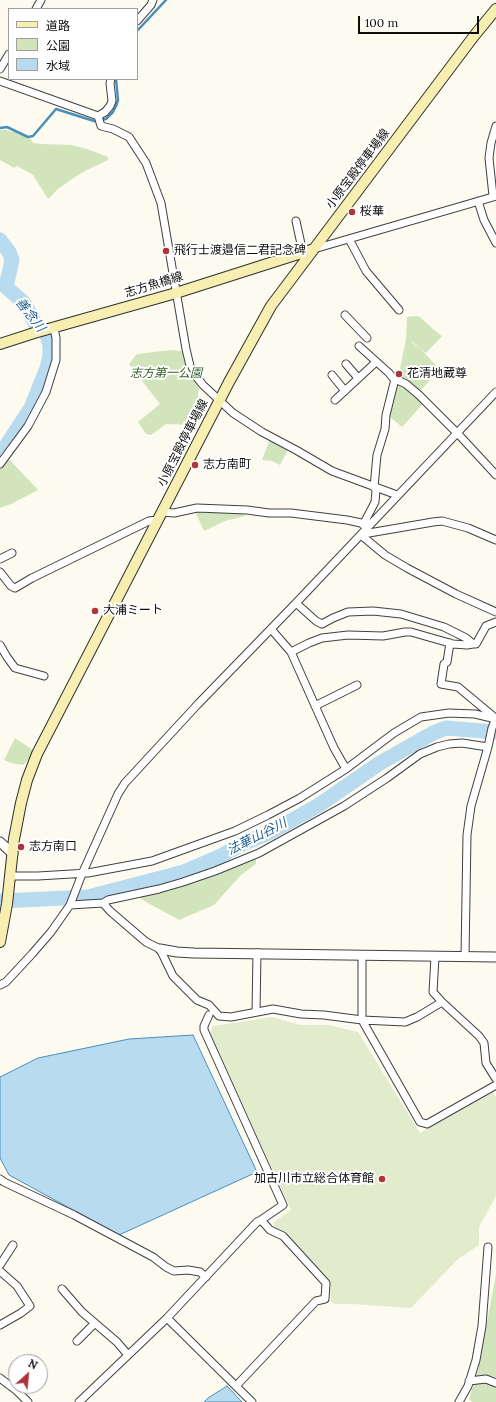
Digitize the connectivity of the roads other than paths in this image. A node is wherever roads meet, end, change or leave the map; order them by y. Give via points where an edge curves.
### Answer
1 (153, 0) edge
2 (496, 9) edge
3 (138, 20) edge
4 (8, 56) edge
5 (0, 69) edge
6 (111, 80) edge
7 (0, 81) edge
8 (98, 116) junction
9 (496, 126) edge
10 (494, 196) edge
11 (478, 201) junction
12 (296, 221) dead end
13 (349, 239) junction
14 (496, 243) edge
15 (314, 249) junction
16 (303, 252) junction
17 (176, 293) junction
18 (399, 310) dead end
19 (345, 314) dead end
20 (51, 329) junction
21 (367, 338) dead end
22 (0, 344) edge
23 (359, 346) dead end
24 (376, 362) junction
25 (346, 364) dead end
26 (332, 375) dead end
27 (358, 378) junction
28 (395, 379) junction
29 (345, 390) junction
30 (496, 392) edge
31 (335, 400) dead end
32 (219, 401) junction
33 (457, 433) junction
34 (0, 464) edge
35 (496, 464) edge
36 (489, 467) junction
37 (496, 475) edge
38 (374, 487) junction
39 (397, 495) junction
40 (161, 516) junction
41 (364, 529) junction
42 (496, 540) edge
43 (12, 553) dead end
44 (0, 560) edge
45 (0, 572) edge
46 (296, 603) junction
47 (496, 612) edge
48 (496, 622) edge
49 (271, 629) junction
50 (450, 643) junction
51 (473, 644) junction
52 (0, 645) edge
53 (291, 652) junction
54 (44, 676) dead end
55 (358, 685) dead end
56 (315, 706) junction
57 (496, 718) edge
58 (488, 747) junction
59 (346, 769) junction
60 (0, 842) edge
61 (13, 854) junction
62 (82, 874) junction
63 (10, 878) junction
64 (103, 902) junction
65 (70, 905) junction
66 (0, 942) edge
67 (160, 949) junction
68 (257, 953) junction
69 (362, 955) junction
70 (435, 957) junction
71 (465, 957) junction
72 (496, 957) edge
73 (0, 985) edge
74 (442, 1002) junction
75 (256, 1012) junction
76 (209, 1015) dead end
77 (362, 1020) junction
78 (496, 1079) edge
79 (496, 1085) edge
80 (0, 1179) edge
81 (261, 1220) junction
82 (13, 1245) dead end
83 (488, 1247) dead end
84 (0, 1265) edge
85 (0, 1271) edge
86 (206, 1277) junction
87 (62, 1289) dead end
88 (166, 1318) junction
89 (95, 1323) junction
90 (0, 1325) edge
91 (77, 1341) dead end
92 (128, 1355) junction
93 (0, 1378) edge
94 (470, 1381) junction
95 (496, 1383) edge
96 (236, 1386) junction
97 (28, 1402) edge
98 (79, 1402) edge
99 (252, 1402) edge
100 (459, 1402) edge

1 - 3 street
2 - 15 main road, 小原宝殿停車場線
4 - 5 street
6 - 8 street via 112,101 105,112
7 - 8 street
8 - 17 street via 101,126 129,137 146,163 161,203
9 - 10 street via 489,158
10 - 11 street
11 - 13 street
11 - 14 street
12 - 16 street
13 - 15 street
13 - 18 street via 366,271
15 - 16 main road, 志方魚橋線
15 - 32 main road, 小原宝殿停車場線 via 271,306
16 - 17 main road, 志方魚橋線
17 - 20 main road, 志方魚橋線
17 - 32 street via 191,370
19 - 21 street
20 - 22 main road, 志方魚橋線
20 - 34 street via 57,350 48,387 28,426
23 - 24 street
24 - 27 street
24 - 28 street
25 - 27 street
26 - 29 street
27 - 29 street
28 - 33 street via 412,389
28 - 38 street via 377,455
29 - 31 street
30 - 33 street
32 - 38 street via 262,432 332,470
32 - 40 main road, 小原宝殿停車場線
33 - 36 street
33 - 39 street
35 - 36 street
36 - 37 street
38 - 39 street
38 - 41 street via 375,502
39 - 41 street
40 - 41 street via 197,508 247,510 347,520
40 - 45 street via 15,588
40 - 61 main road, 小原宝殿停車場線 via 38,754 21,803
41 - 42 street via 369,532 442,521 468,528
41 - 46 street
41 - 47 street via 385,555 456,594
43 - 44 street
46 - 49 street
46 - 51 street via 322,624 348,612 401,614 444,627
48 - 51 street via 486,626 476,644
49 - 53 street
49 - 62 street via 125,783
50 - 51 street
50 - 53 street via 411,632 383,636 348,635 322,638
50 - 57 street via 441,684 458,687
52 - 54 street via 15,668
53 - 56 street
55 - 56 street
56 - 59 street
57 - 58 street
57 - 59 street via 448,713 421,717 394,733
58 - 64 street via 462,743 437,747 420,754 344,806 258,853 183,882
58 - 71 street via 471,806 467,835
59 - 62 street via 300,798 235,831 152,861
60 - 61 street
61 - 63 main road, 小原宝殿停車場線
62 - 63 street
62 - 65 street
63 - 66 main road, 小原宝殿停車場線
64 - 65 street
64 - 67 street via 146,942
65 - 73 street via 46,937 6,982
67 - 68 street via 177,952
67 - 75 street via 173,976 197,1000 209,1005 219,1016 231,1017
68 - 69 street
68 - 75 street
69 - 70 street
69 - 77 street
70 - 71 street
70 - 74 street via 433,992
71 - 72 street
74 - 77 street via 405,1022
74 - 78 street via 484,1043 486,1063
75 - 77 street via 273,1009
76 - 81 street via 204,1030 283,1205
77 - 79 street via 420,1122 427,1124
80 - 86 street via 74,1214 174,1271 200,1272
81 - 86 street
81 - 96 street via 270,1230 283,1236 326,1283 325,1299 316,1302
82 - 84 street
83 - 94 street via 482,1326
85 - 90 street via 16,1286 30,1306
86 - 88 street
87 - 89 street
88 - 92 street
88 - 96 street
89 - 91 street
89 - 92 street
92 - 98 street
93 - 97 street
94 - 95 street via 486,1380
94 - 100 street
96 - 99 street

